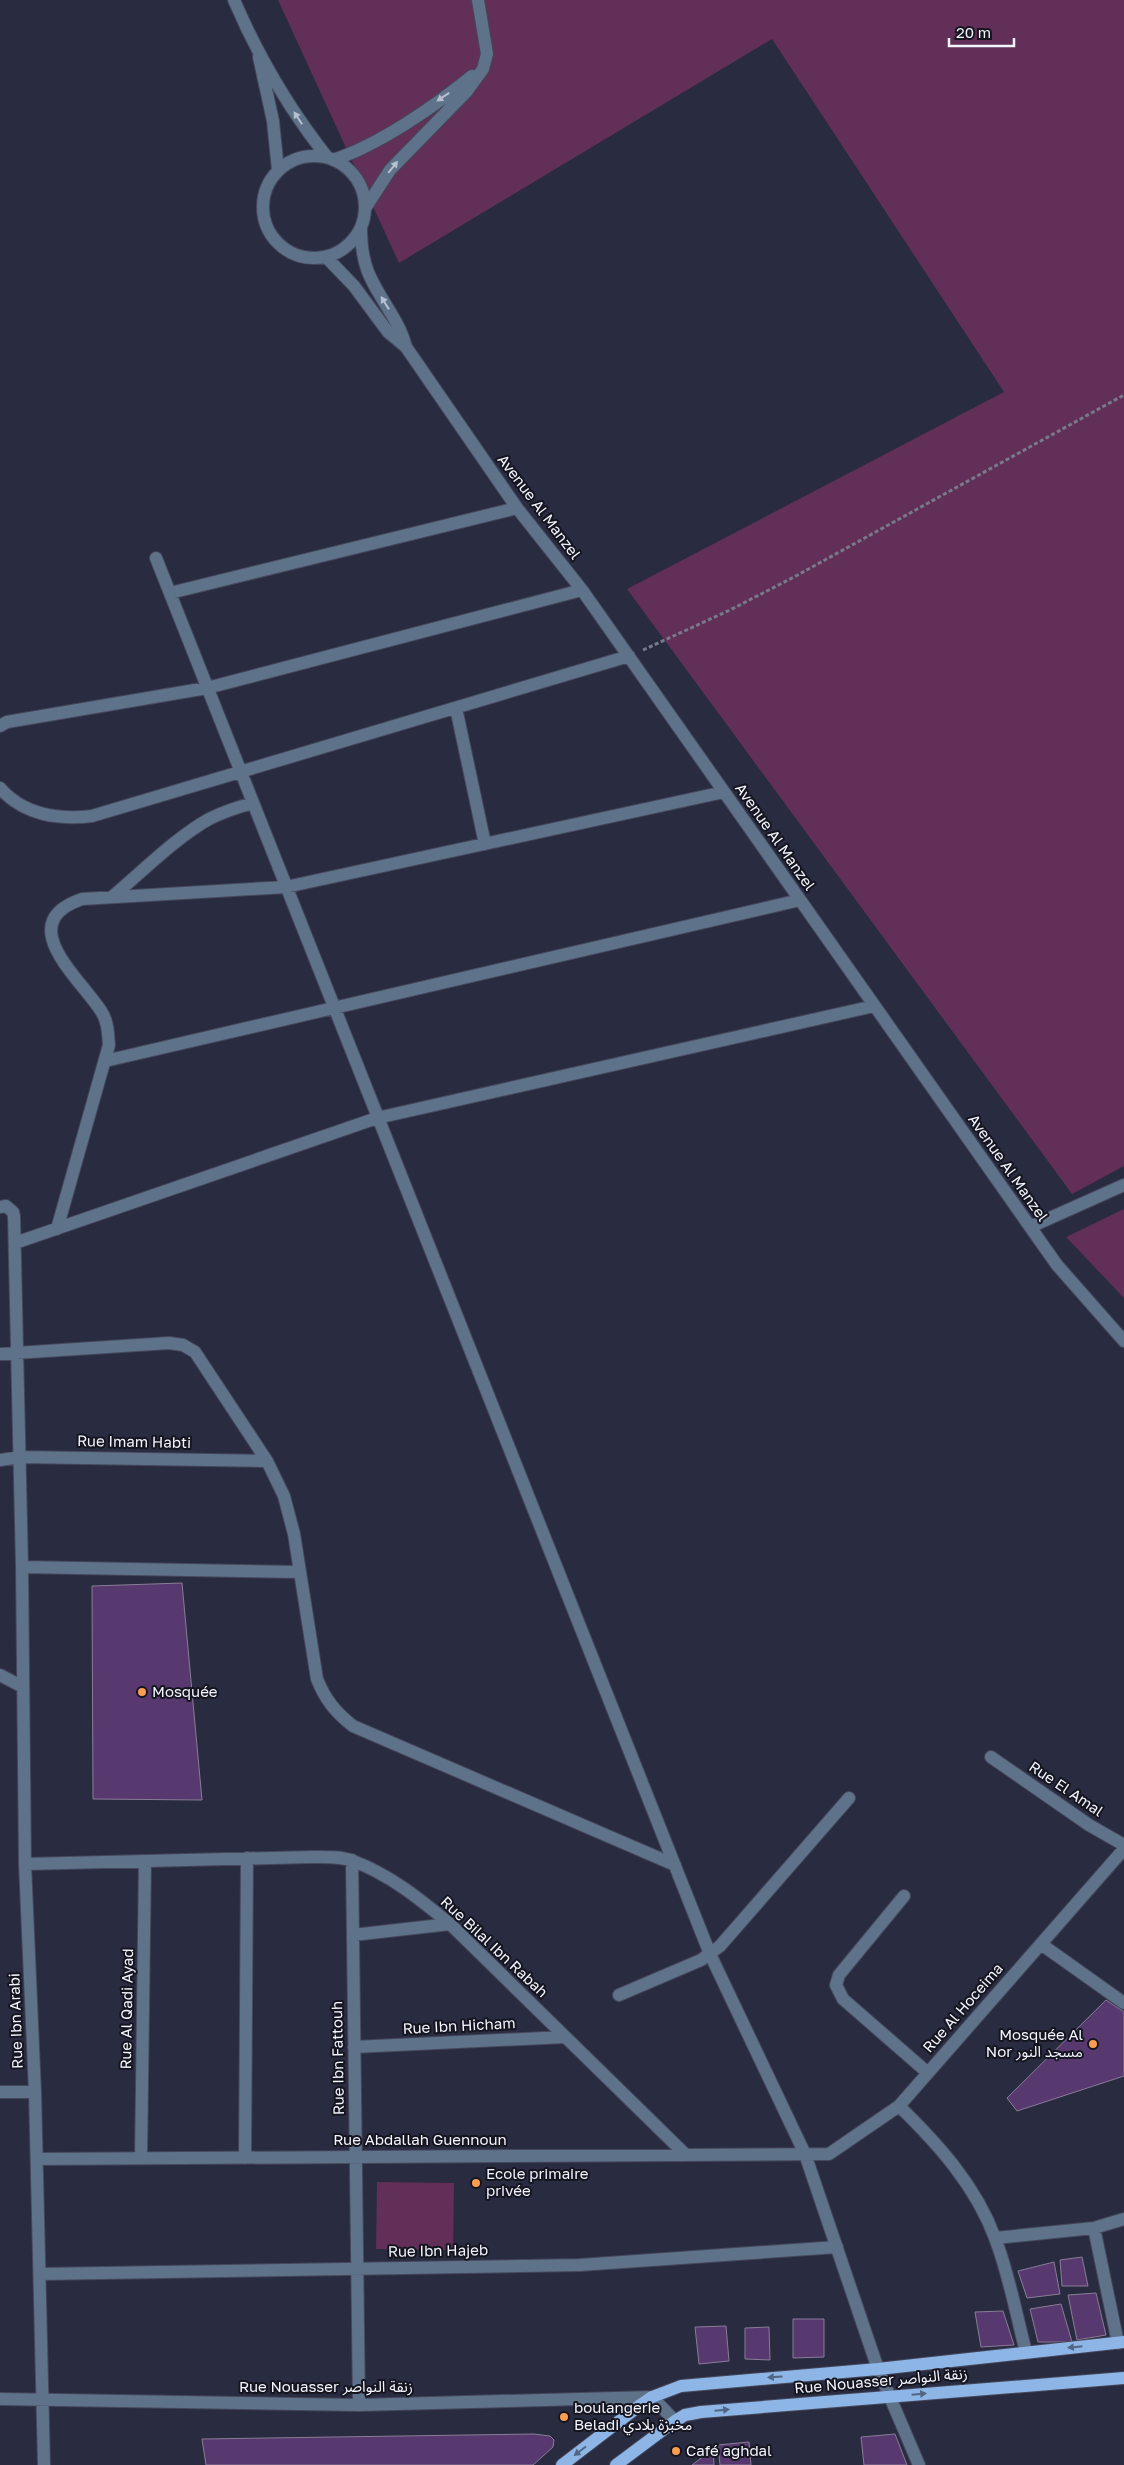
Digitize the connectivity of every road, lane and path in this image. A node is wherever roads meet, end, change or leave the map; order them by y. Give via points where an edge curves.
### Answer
1 (234, 0) edge
2 (478, 0) edge
3 (258, 52) junction
4 (483, 69) junction
5 (330, 158) junction
6 (278, 170) junction
7 (366, 207) junction
8 (361, 228) junction
9 (326, 258) junction
10 (406, 347) junction
11 (1124, 395) edge
12 (517, 508) junction
13 (156, 558) dead end
14 (582, 590) junction
15 (170, 593) junction
16 (629, 656) junction
17 (207, 688) junction
18 (456, 708) junction
19 (0, 726) edge
20 (240, 772) junction
21 (0, 788) edge
22 (724, 792) junction
23 (253, 803) junction
24 (486, 844) junction
25 (286, 887) junction
26 (112, 897) junction
27 (800, 900) junction
28 (874, 1006) junction
29 (333, 1008) junction
30 (105, 1061) junction
31 (377, 1118) junction
32 (1124, 1185) edge
33 (0, 1207) edge
34 (1030, 1227) junction
35 (57, 1228) junction
36 (15, 1243) junction
37 (1124, 1341) edge
38 (17, 1351) junction
39 (0, 1354) edge
40 (20, 1456) junction
41 (0, 1460) edge
42 (267, 1461) junction
43 (22, 1566) junction
44 (299, 1572) junction
45 (0, 1675) edge
46 (23, 1687) junction
47 (991, 1757) dead end
48 (849, 1798) dead end
49 (1124, 1845) edge
50 (1124, 1849) edge
51 (247, 1858) junction
52 (352, 1860) junction
53 (145, 1861) junction
54 (25, 1864) junction
55 (675, 1865) junction
56 (904, 1896) dead end
57 (450, 1924) junction
58 (353, 1935) junction
59 (1041, 1944) junction
60 (710, 1954) junction
61 (620, 1995) dead end
62 (1124, 2003) edge
63 (565, 2037) junction
64 (354, 2047) junction
65 (928, 2073) junction
66 (0, 2092) edge
67 (35, 2092) junction
68 (899, 2106) junction
69 (805, 2154) junction
70 (686, 2155) junction
71 (356, 2157) junction
72 (142, 2158) junction
73 (245, 2158) junction
74 (36, 2159) junction
75 (1124, 2220) edge
76 (1094, 2228) junction
77 (995, 2238) junction
78 (836, 2247) junction
79 (357, 2269) junction
80 (40, 2274) junction
81 (1121, 2342) edge
82 (1026, 2352) junction
83 (878, 2369) junction
84 (1124, 2378) edge
85 (889, 2397) junction
86 (652, 2398) junction
87 (0, 2399) edge
88 (42, 2399) junction
89 (359, 2405) junction
90 (676, 2421) junction
91 (44, 2465) edge
92 (562, 2465) edge
93 (616, 2465) edge
94 (919, 2465) edge

1 - 3 street
2 - 4 street via 488,54
5 -> 3 street via 296,114
3 - 6 street via 273,121
4 -> 5 street via 386,136 351,154
7 -> 4 street via 390,170 467,91
5 - 6 street via 300,157
5 - 7 street via 346,167 356,178
6 - 9 street via 262,199 268,232 279,246 293,255
7 - 8 street
8 - 9 street via 342,251
10 -> 8 street, Avenue Al Manzel via 398,323 368,273
9 - 10 street, Avenue Al Manzel via 354,286 388,332
10 - 12 street, Avenue Al Manzel
11 - 16 path via 794,577
12 - 14 street, Avenue Al Manzel
12 - 15 street
13 - 15 street
14 - 16 street, Avenue Al Manzel
14 - 17 street
15 - 17 street
16 - 18 street
16 - 22 street, Avenue Al Manzel
17 - 19 street via 7,722
17 - 20 street
18 - 20 street
18 - 24 street
20 - 21 street via 92,816 73,818 36,812 19,804
20 - 23 street
22 - 24 street
22 - 27 street, Avenue Al Manzel
23 - 25 street
23 - 26 street via 230,810 189,833
24 - 25 street
25 - 26 street
25 - 29 street
26 - 30 street via 82,899 66,905 54,918 50,934 55,950 102,1013 108,1037
27 - 28 street, Avenue Al Manzel
27 - 29 street
28 - 31 street
28 - 34 street, Avenue Al Manzel
29 - 30 street
29 - 31 street
30 - 35 street
31 - 35 street
31 - 55 street
32 - 34 street
33 - 36 street, Rue Ibn Arabi via 6,1206 13,1212
34 - 37 street, Avenue Al Manzel via 1057,1265
35 - 36 street
36 - 38 street, Rue Ibn Arabi
38 - 39 street
38 - 40 street, Rue Ibn Arabi
38 - 42 street via 169,1343 183,1345 204,1363
40 - 41 street, Rue Imam Habti
40 - 42 street, Rue Imam Habti
40 - 43 street, Rue Ibn Arabi
42 - 44 street via 286,1505
43 - 44 street
43 - 46 street, Rue Ibn Arabi
44 - 55 street via 317,1679 325,1697 348,1722
45 - 46 street
46 - 54 street, Rue Ibn Arabi
47 - 49 street, Rue El Amal via 1089,1825
48 - 60 street via 728,1938
50 - 59 street, Rue Al Hoceima
51 - 52 street, Rue Bilal Ibn Rabah via 332,1857
51 - 53 street, Rue Bilal Ibn Rabah
51 - 73 street
52 - 57 street, Rue Bilal Ibn Rabah via 387,1878
52 - 58 street, Rue Ibn Fattouh
53 - 54 street, Rue Bilal Ibn Rabah
53 - 72 street, Rue Al Qadi Ayad
54 - 67 street, Rue Ibn Arabi
55 - 60 street
56 - 65 street via 839,1975 836,1985 843,1999
57 - 58 street
57 - 63 street, Rue Bilal Ibn Rabah
58 - 64 street, Rue Ibn Fattouh
59 - 62 street
59 - 65 street, Rue Al Hoceima
60 - 61 street
60 - 69 street
63 - 64 street, Rue Ibn Hicham
63 - 70 street, Rue Bilal Ibn Rabah
64 - 71 street, Rue Ibn Fattouh
65 - 68 street, Rue Al Hoceima
66 - 67 street
67 - 74 street, Rue Ibn Arabi
68 - 69 street, Rue Al Hoceima via 829,2154
68 - 77 street via 955,2166
69 - 70 street, Rue Abdallah Guennoun
69 - 78 street
70 - 71 street, Rue Abdallah Guennoun
71 - 73 street, Rue Abdallah Guennoun
71 - 79 street, Rue Ibn Fattouh
72 - 73 street, Rue Abdallah Guennoun
72 - 74 street, Rue Abdallah Guennoun
74 - 80 street, Rue Ibn Arabi
75 - 76 street
76 - 77 street
76 - 81 street
77 - 82 street
78 - 79 street, Rue Ibn Hajeb via 580,2265
78 - 83 street
79 - 80 street, Rue Ibn Hajeb
79 - 89 street, Rue Ibn Fattouh
80 - 88 street, Rue Ibn Arabi
81 -> 82 main road, Rue Nouasser زنقة النواصر
82 - 83 main road, Rue Nouasser زنقة النواصر
83 - 85 street
83 -> 86 main road, Rue Nouasser زنقة النواصر via 696,2383
85 -> 84 main road, Rue Nouasser زنقة النواصر
90 -> 85 main road, Rue Nouasser زنقة النواصر via 685,2415 701,2412
85 - 94 street
86 - 89 street, Rue Nouasser زنقة النواصر
86 - 90 street
86 -> 92 main road, Rue Nouasser زنقة النواصر
87 - 88 street, Rue Nouasser زنقة النواصر
88 - 89 street, Rue Nouasser زنقة النواصر
88 - 91 street, Rue Ibn Arabi
90 - 93 main road, Rue Nouasser زنقة النواصر

